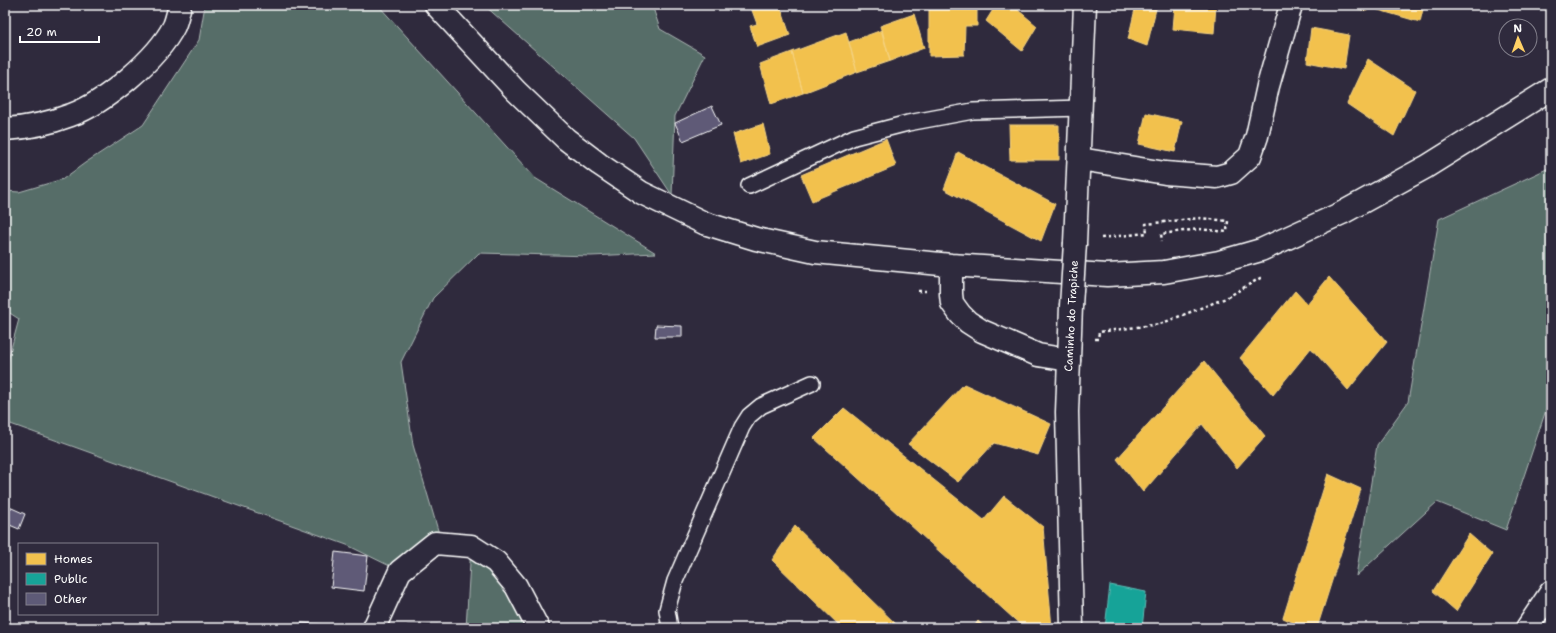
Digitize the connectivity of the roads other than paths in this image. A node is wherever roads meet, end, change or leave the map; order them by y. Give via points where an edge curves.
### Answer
1 (180, 5) edge
2 (436, 5) edge
3 (1086, 5) edge
4 (1291, 5) edge
5 (1551, 89) edge
6 (1082, 108) junction
7 (5, 129) edge
8 (1080, 159) junction
9 (749, 186) dead end
10 (951, 265) junction
11 (1069, 360) junction
12 (812, 383) dead end
13 (1551, 592) edge
14 (374, 628) edge
15 (538, 628) edge
16 (670, 628) edge
17 (1072, 628) edge
18 (1527, 628) edge

1 - 7 street via 174,26 157,50 128,80 101,100 72,115 25,128
2 - 10 street via 516,91 566,139 642,194 704,223 756,239 815,252
3 - 6 street, Caminho do Trapiche
4 - 8 street via 1250,156 1230,173 1217,177 1172,174
5 - 10 street via 1426,166 1342,213 1261,250 1219,262 1164,272 1107,275
6 - 8 street, Caminho do Trapiche
6 - 9 lane via 973,111 908,123 854,137
8 - 11 street, Caminho do Trapiche, bridge
10 - 11 street via 952,303 968,322 982,331 1038,355
11 - 17 street, Caminho do Trapiche via 1067,412
12 - 16 lane via 762,406 749,416 742,427 675,581 668,610
13 - 18 street
14 - 15 street via 400,571 435,543 471,546 496,562 516,586

